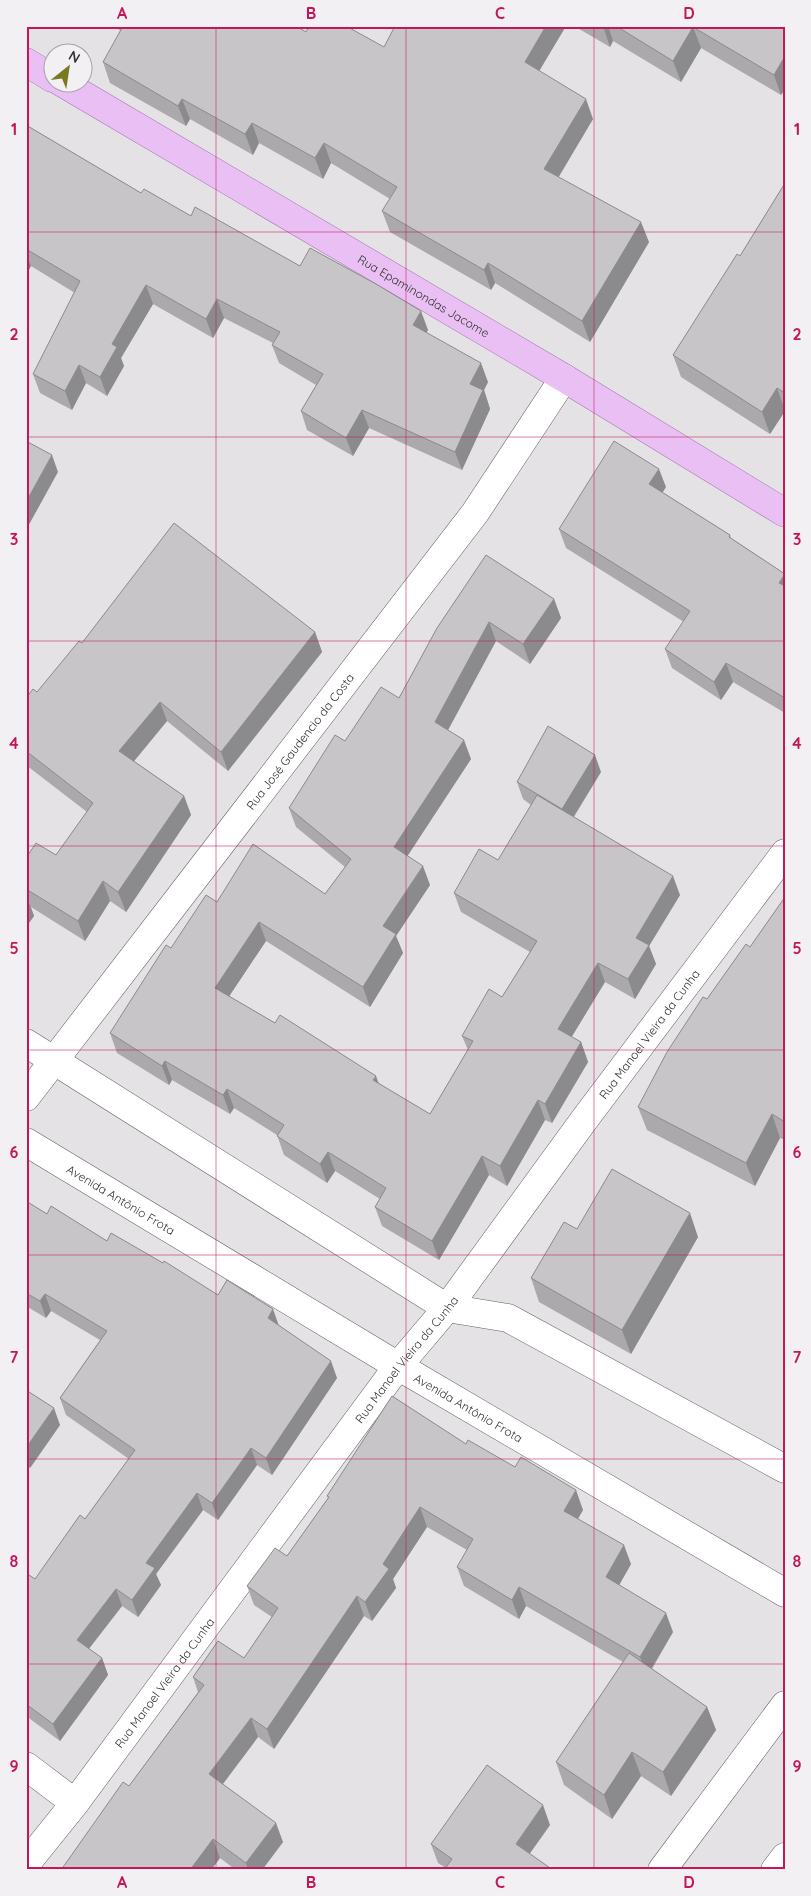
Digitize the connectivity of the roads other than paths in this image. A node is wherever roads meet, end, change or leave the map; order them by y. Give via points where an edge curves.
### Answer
1 (26, 62) edge
2 (42, 72) edge
3 (78, 92) edge
4 (564, 378) junction
5 (785, 512) edge
6 (785, 853) edge
7 (26, 1043) edge
8 (54, 1059) junction
9 (26, 1097) edge
10 (26, 1142) edge
11 (447, 1308) junction
12 (398, 1366) junction
13 (785, 1469) edge
14 (785, 1593) edge
15 (785, 1706) edge
16 (26, 1766) edge
17 (75, 1803) junction
18 (785, 1857) edge
19 (26, 1864) edge
20 (662, 1870) edge
21 (775, 1870) edge

1 - 2 main road
3 - 4 main road, Rua Epaminondas Jacome
4 - 5 main road, Rua Epaminondas Jacome
4 - 8 street, Rua José Gaudencio da Costa via 474,513
6 - 11 street, Rua Manoel Vieira da Cunha
7 - 8 street
8 - 9 street, Rua José Gaudencio da Costa
8 - 11 street
10 - 12 street, Avenida Antônio Frota
11 - 12 street, Rua Manoel Vieira da Cunha
11 - 13 street via 508,1318
12 - 14 street, Avenida Antônio Frota
12 - 17 street, Rua Manoel Vieira da Cunha
15 - 20 street
16 - 17 street
17 - 19 street, Rua Manoel Vieira da Cunha
18 - 21 street

